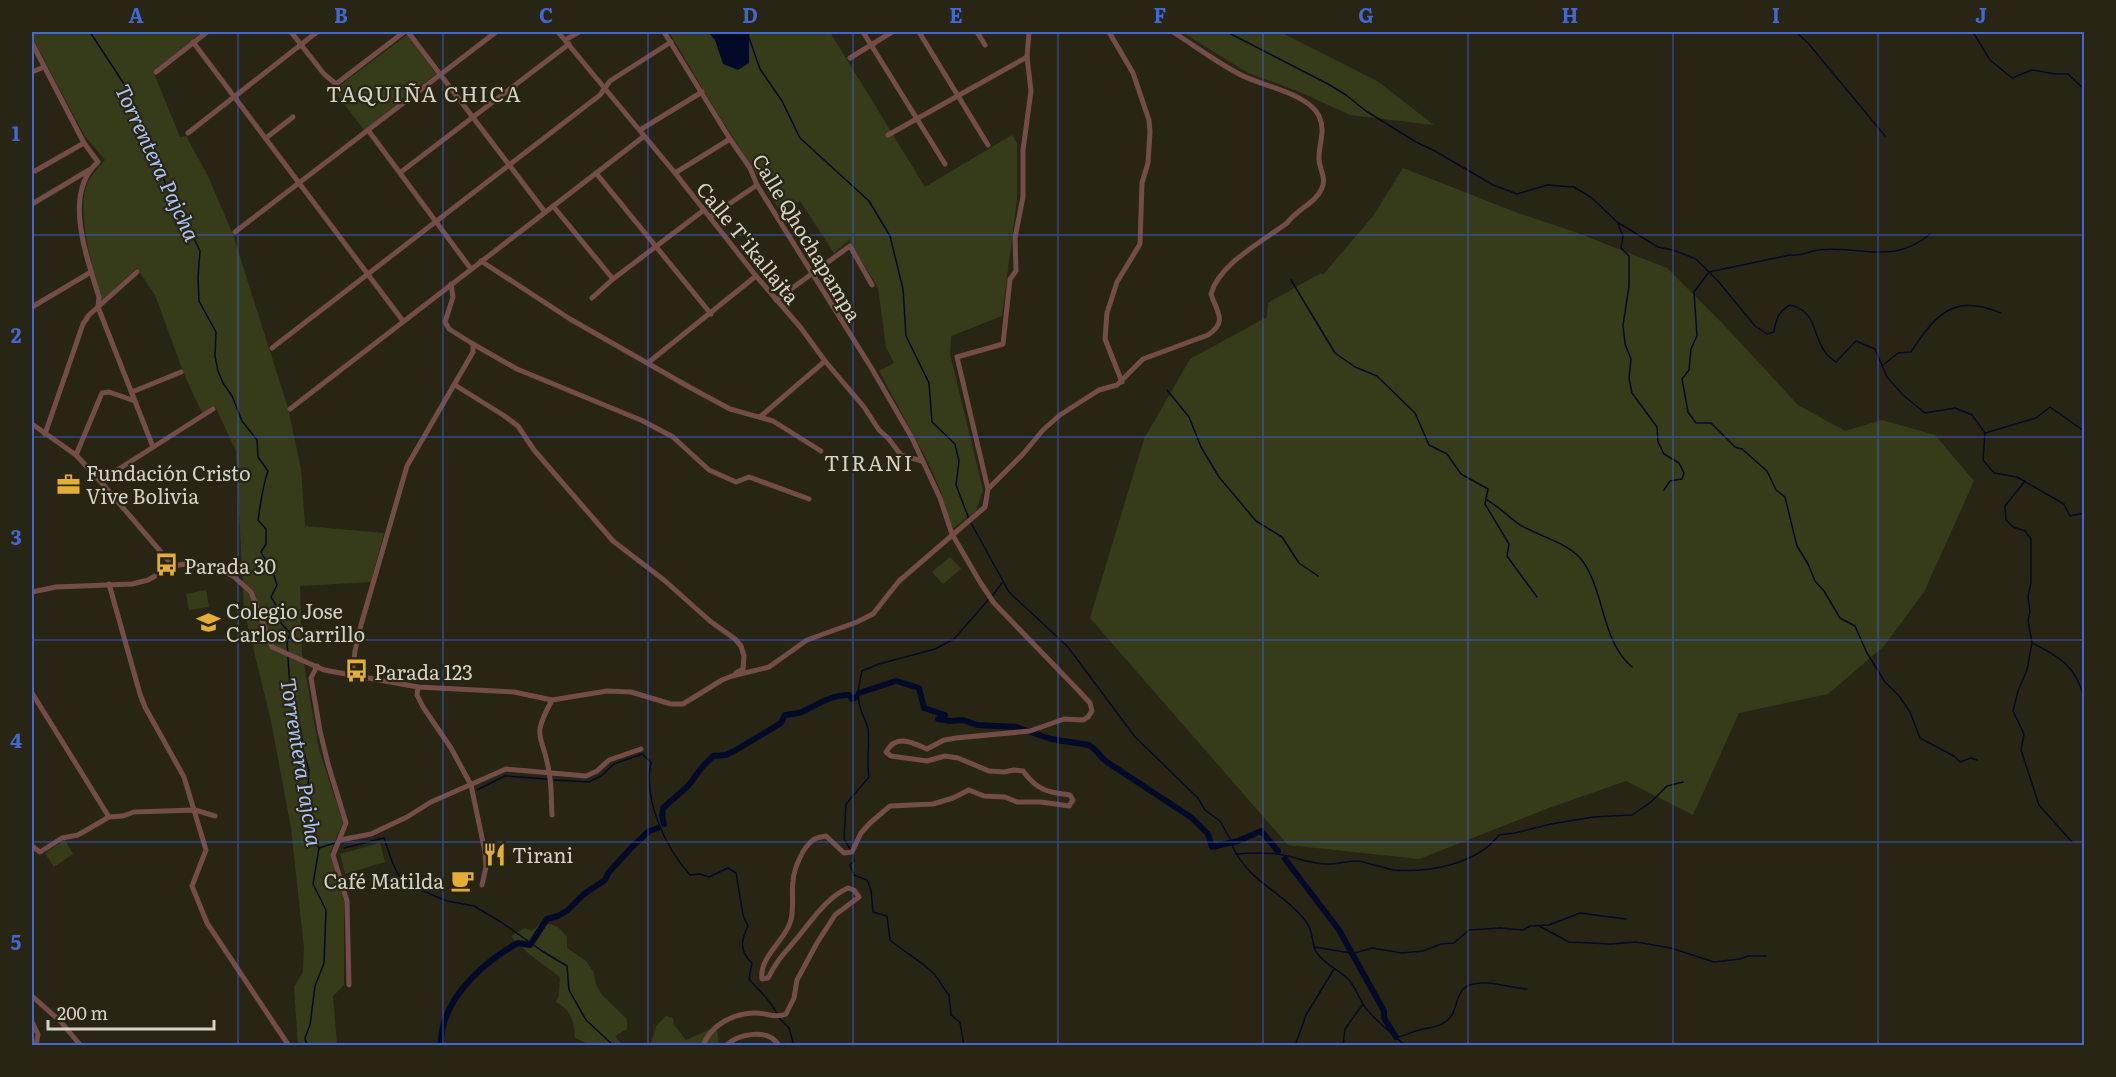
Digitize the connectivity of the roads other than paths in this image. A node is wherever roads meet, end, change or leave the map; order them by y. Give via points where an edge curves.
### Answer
1 (207, 32) edge
2 (291, 32) edge
3 (317, 32) edge
4 (406, 32) edge
5 (496, 32) edge
6 (558, 32) edge
7 (579, 32) edge
8 (664, 32) edge
9 (863, 32) edge
10 (892, 32) edge
11 (919, 32) edge
12 (977, 32) edge
13 (1029, 32) edge
14 (1109, 32) edge
15 (1173, 32) edge
16 (193, 42) junction
17 (567, 42) junction
18 (671, 42) junction
19 (32, 43) edge
20 (300, 44) junction
21 (872, 45) junction
22 (985, 45) dead end
23 (1027, 57) junction
24 (850, 58) dead end
25 (44, 68) junction
26 (32, 72) edge
27 (156, 72) dead end
28 (440, 73) junction
29 (604, 87) junction
30 (702, 92) junction
31 (957, 95) junction
32 (234, 96) junction
33 (294, 117) dead end
34 (473, 118) junction
35 (916, 118) junction
36 (368, 130) junction
37 (640, 130) junction
38 (188, 133) dead end
39 (888, 135) dead end
40 (644, 137) junction
41 (266, 138) junction
42 (730, 139) junction
43 (84, 143) junction
44 (988, 145) dead end
45 (945, 164) dead end
46 (509, 167) junction
47 (32, 169) edge
48 (90, 169) junction
49 (401, 172) junction
50 (596, 173) junction
51 (675, 173) junction
52 (298, 183) junction
53 (757, 185) junction
54 (32, 204) edge
55 (554, 206) junction
56 (704, 210) junction
57 (545, 212) junction
58 (710, 217) junction
59 (435, 223) junction
60 (235, 232) dead end
61 (655, 247) junction
62 (481, 261) junction
63 (471, 269) junction
64 (91, 272) junction
65 (136, 272) dead end
66 (811, 273) junction
67 (368, 275) junction
68 (756, 276) junction
69 (613, 279) junction
70 (451, 284) junction
71 (872, 285) dead end
72 (592, 298) dead end
73 (776, 300) junction
74 (32, 307) edge
75 (98, 307) junction
76 (711, 314) junction
77 (403, 321) junction
78 (473, 344) junction
79 (272, 348) dead end
80 (825, 361) junction
81 (649, 362) junction
82 (181, 372) dead end
83 (1122, 382) junction
84 (455, 385) junction
85 (132, 392) junction
86 (135, 401) junction
87 (213, 409) dead end
88 (290, 409) dead end
89 (760, 417) junction
90 (32, 424) edge
91 (45, 434) junction
92 (153, 447) junction
93 (821, 451) dead end
94 (76, 455) junction
95 (922, 461) junction
96 (100, 481) junction
97 (988, 489) junction
98 (809, 499) dead end
99 (952, 534) junction
100 (173, 566) junction
101 (109, 584) junction
102 (32, 592) edge
103 (317, 666) junction
104 (352, 676) junction
105 (732, 676) junction
106 (418, 687) junction
107 (32, 693) edge
108 (552, 700) junction
109 (641, 749) dead end
110 (550, 774) junction
111 (471, 785) junction
112 (195, 810) junction
113 (552, 815) dead end
114 (215, 816) dead end
115 (109, 817) junction
116 (340, 840) junction
117 (32, 846) edge
118 (482, 885) dead end
119 (349, 985) dead end
120 (32, 996) edge
121 (32, 1022) edge
122 (36, 1046) edge
123 (81, 1046) edge
124 (289, 1046) edge
125 (703, 1046) edge
126 (725, 1046) edge
127 (779, 1046) edge

1 - 16 street
2 - 20 street
3 - 20 street
4 - 20 street via 336,84
4 - 28 street
5 - 28 street
6 - 17 street, Calle T'ikallajta
7 - 17 street
8 - 18 street, Calle Qhochapampa
9 - 21 street
10 - 21 street
11 - 31 street
12 - 22 street
13 - 23 street
14 - 83 street via 1133,73 1150,132 1142,183 1140,244 1117,282 1107,313 1106,339
15 - 83 street via 1235,72 1292,94 1315,110 1323,128 1319,161 1324,181 1314,199 1219,278 1211,294 1220,319 1218,328 1202,338 1143,358
16 - 27 street
16 - 32 street
17 - 29 street, Calle T'ikallajta
17 - 34 street
18 - 29 street
18 - 30 street, Calle Qhochapampa
19 - 25 street
20 - 32 street
21 - 24 street
21 - 35 street
23 - 31 street
23 - 97 street via 1031,91 1023,150 1023,196 1015,238 1016,271 1010,279 1003,344 957,357
25 - 26 street
25 - 43 street
28 - 34 street
28 - 36 street
29 - 37 street, Calle T'ikallajta
29 - 46 street via 600,95
30 - 37 street
30 - 42 street, Calle Qhochapampa
31 - 35 street
31 - 44 street
32 - 38 street
32 - 41 street
33 - 41 street
34 - 46 street
34 - 49 street
35 - 39 street
35 - 45 street
36 - 49 street
36 - 52 street
37 - 40 street, Calle T'ikallajta
40 - 50 street
40 - 51 street, Calle T'ikallajta
41 - 52 street
42 - 51 street
42 - 53 street, Calle Qhochapampa
43 - 47 street
43 - 48 street via 98,162
46 - 57 street
46 - 59 street
48 - 54 street
48 - 64 street via 82,184 79,206
49 - 59 street
50 - 55 street
50 - 61 street
51 - 56 street, Calle T'ikallajta
52 - 60 street
52 - 67 street
53 - 58 street
53 - 66 street, Calle Qhochapampa
55 - 57 street
55 - 69 street
56 - 58 street, Calle T'ikallajta
56 - 61 street
57 - 62 street
58 - 68 street, Calle T'ikallajta
59 - 63 street
59 - 67 street
61 - 69 street
61 - 76 street
62 - 63 street
62 - 81 street via 570,319
63 - 70 street
64 - 74 street
64 - 75 street
65 - 75 street
66 - 71 street via 850,246
66 - 73 street
66 - 95 street, Calle Qhochapampa via 872,369
67 - 77 street
67 - 79 street
68 - 73 street, Calle T'ikallajta
68 - 76 street
69 - 72 street
70 - 77 street
70 - 78 street via 453,297 445,322 449,329
73 - 80 street, Calle T'ikallajta
75 - 85 street
75 - 91 street via 83,324
76 - 81 street
77 - 88 street
78 - 84 street via 473,352
78 - 98 street via 517,369 673,437 709,470 736,482 749,477
80 - 89 street
80 - 95 street, Calle T'ikallajta via 901,455
81 - 89 street via 730,409
82 - 85 street
83 - 97 street via 1099,390 1060,415
84 - 104 street via 407,466 361,625
84 - 105 street via 518,426 613,541 735,639 744,656 743,669
85 - 86 street
86 - 92 street
86 - 94 street via 102,393
87 - 92 street
89 - 93 street
90 - 91 street
91 - 94 street
92 - 96 street
94 - 96 street
95 - 99 street, Calle Qhochapampa
96 - 100 street
97 - 99 street via 985,507
99 - 105 street via 899,581 873,614 807,640 769,668
99 - 125 street, Calle Qhochapampa via 994,603 1090,703 1092,711 1083,720 1064,719 1030,731 944,740 927,749 896,741 886,752 927,761 945,756 958,758 989,771 1023,771 1034,786 1070,795 1073,800 1069,806 1017,802 969,790 933,804 890,806 861,833 852,852 844,853 826,836 814,838 803,851 793,880 793,914 787,933 771,952 761,971 762,979 768,978 777,960 815,913 848,888 859,897 835,915 817,943 797,980 786,1014 778,1018 755,1013 722,1022
100 - 101 street via 148,580
100 - 103 street via 192,563 233,576 251,592 272,647
101 - 102 street
101 - 112 street via 140,694 184,777
103 - 104 street
103 - 116 street via 311,678 320,731 346,823
104 - 106 street
105 - 108 street via 677,705 631,692 607,691
106 - 108 street via 514,692
106 - 111 street via 423,707
107 - 115 street
108 - 110 street via 539,733
109 - 110 street via 609,760 586,776
110 - 111 street via 506,769
110 - 113 street
111 - 116 street via 371,834
111 - 118 street via 485,852
112 - 114 street
112 - 115 street
112 - 124 street via 206,850 192,886 207,923
115 - 117 street via 40,852
116 - 119 street via 333,855 347,901
120 - 123 street
121 - 122 street via 38,1034
126 - 127 street via 732,1040 758,1034 772,1038

